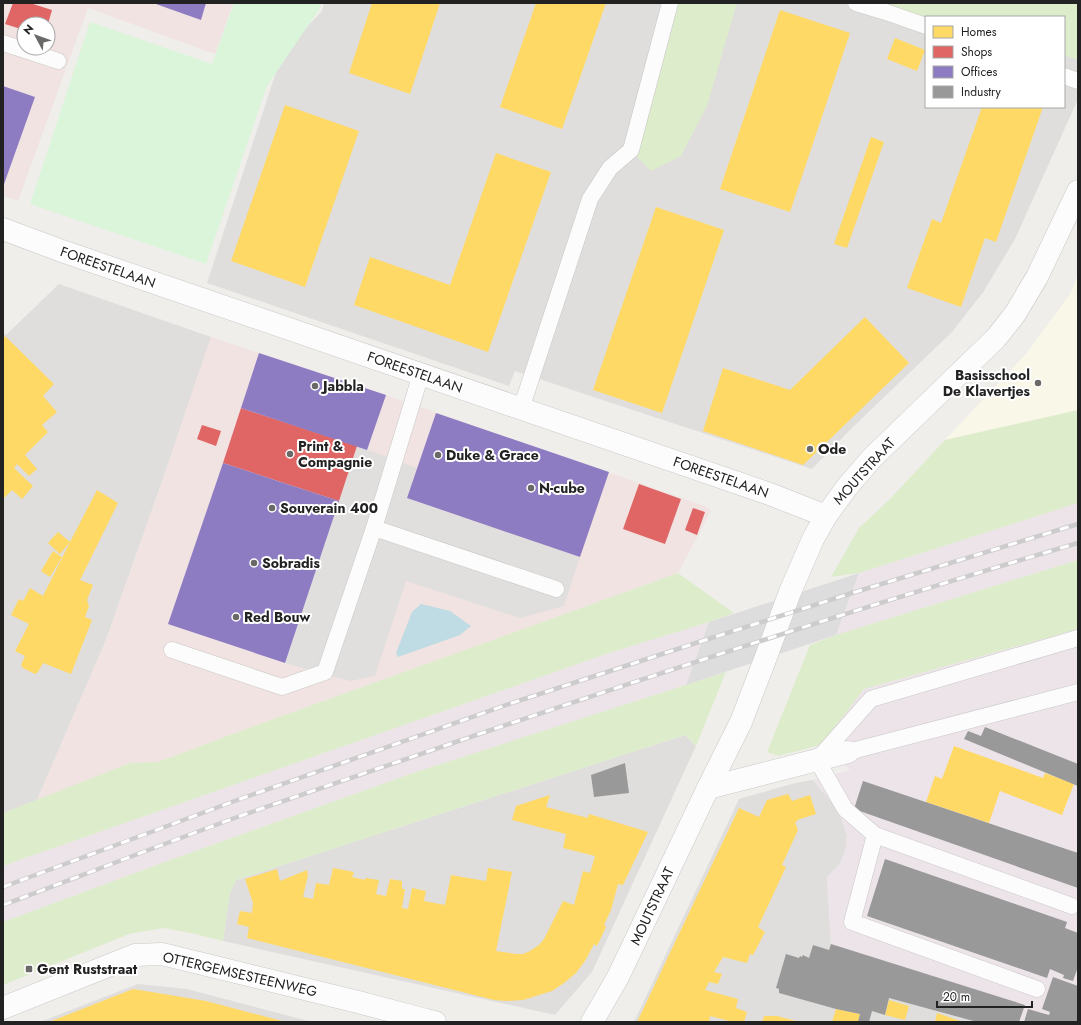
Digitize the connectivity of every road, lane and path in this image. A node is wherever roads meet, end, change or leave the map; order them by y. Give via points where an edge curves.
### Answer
1 (670, 3) edge
2 (856, 3) edge
3 (925, 26) edge
4 (3, 43) edge
5 (58, 61) dead end
6 (1065, 76) edge
7 (1078, 81) edge
8 (1078, 191) edge
9 (3, 230) edge
10 (421, 374) junction
11 (522, 409) junction
12 (826, 516) junction
13 (374, 528) junction
14 (556, 589) dead end
15 (1078, 638) edge
16 (172, 650) dead end
17 (1078, 692) edge
18 (848, 752) joint
19 (817, 760) junction
20 (708, 788) junction
21 (875, 835) junction
22 (1072, 906) dead end
23 (1037, 989) dead end
24 (3, 1008) edge
25 (435, 1022) edge
26 (592, 1022) edge

1 - 11 lane via 631,150 610,168 590,199
2 - 3 lane
4 - 5 lane
6 - 7 lane
8 - 12 street, MOUTSTRAAT via 1037,277 1015,314 996,338 872,458
9 - 10 street, FOREESTELAAN
10 - 11 street, FOREESTELAAN
10 - 13 lane
11 - 12 street, FOREESTELAAN via 767,493
12 - 20 street, MOUTSTRAAT via 790,592 741,722
13 - 14 lane
13 - 16 lane via 324,672 282,687
15 - 19 lane via 870,700
17 - 18 lane
18 - 19 street
19 - 20 street
19 - 21 lane via 845,809
20 - 26 street, MOUTSTRAAT via 618,977
21 - 22 lane
21 - 23 lane via 852,922
24 - 25 street, OTTERGEMSESTEENWEG via 135,955 162,954

